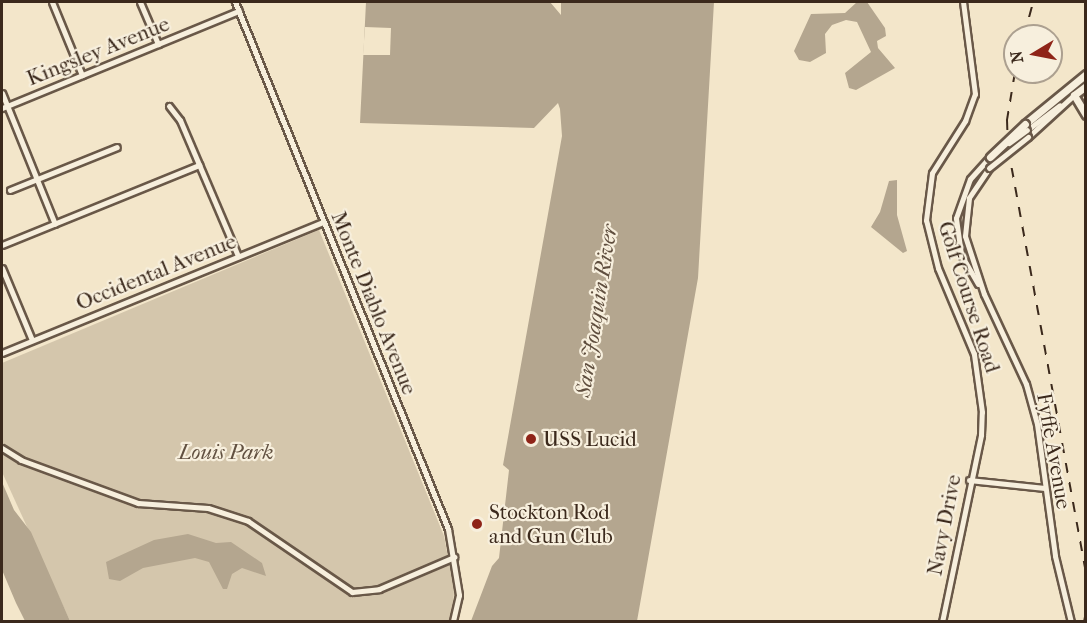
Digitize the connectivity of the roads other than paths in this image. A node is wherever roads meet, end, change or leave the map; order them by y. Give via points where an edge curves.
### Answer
1 (52, 2) edge
2 (140, 2) edge
3 (236, 2) edge
4 (963, 2) edge
5 (239, 11) junction
6 (158, 44) junction
7 (1086, 74) edge
8 (82, 75) junction
9 (1086, 86) edge
10 (2, 93) edge
11 (1074, 95) junction
12 (169, 106) dead end
13 (4, 107) edge
14 (1086, 115) edge
15 (1026, 127) junction
16 (117, 147) dead end
17 (989, 158) joint
18 (199, 165) junction
19 (37, 179) junction
20 (10, 190) dead end
21 (323, 222) junction
22 (56, 224) junction
23 (2, 245) edge
24 (238, 256) junction
25 (2, 268) edge
26 (984, 294) junction
27 (32, 340) junction
28 (2, 353) edge
29 (981, 435) joint
30 (2, 448) edge
31 (969, 480) junction
32 (1045, 488) junction
33 (454, 557) junction
34 (453, 621) edge
35 (942, 621) edge
36 (1071, 621) edge

1 - 8 street
2 - 6 street
3 - 5 street, Monte Diablo Avenue
4 - 29 street, Golf Course Road via 975,94 964,121 932,173 926,220 938,268 977,366
5 - 6 street, Kingsley Avenue
5 - 21 street, Monte Diablo Avenue
6 - 8 street, Kingsley Avenue
7 - 15 street
8 - 13 street, Kingsley Avenue
9 - 11 street
10 - 13 street
11 - 14 street
11 - 15 street
11 - 26 street, Fyffe Avenue, bridge via 989,168 969,198 964,224 967,247
12 - 18 street via 180,120
13 - 19 street
15 - 17 street, bridge
16 - 19 street
17 - 26 street, Fyffe Avenue via 970,179 956,218 961,254
18 - 22 street
18 - 24 street
19 - 20 street
19 - 22 street
21 - 24 street, Occidental Avenue
21 - 33 street, Monte Diablo Avenue via 438,502
22 - 23 street
24 - 27 street, Occidental Avenue
25 - 27 street
26 - 32 street, Fyffe Avenue via 1026,384 1037,424
27 - 28 street, Occidental Avenue
29 - 31 street, Navy Drive
30 - 33 street via 21,460 138,503 208,507 248,521 352,592 379,589
31 - 32 street
31 - 35 street, Navy Drive
32 - 36 street, Fyffe Avenue
33 - 34 street, Monte Diablo Avenue via 459,599

